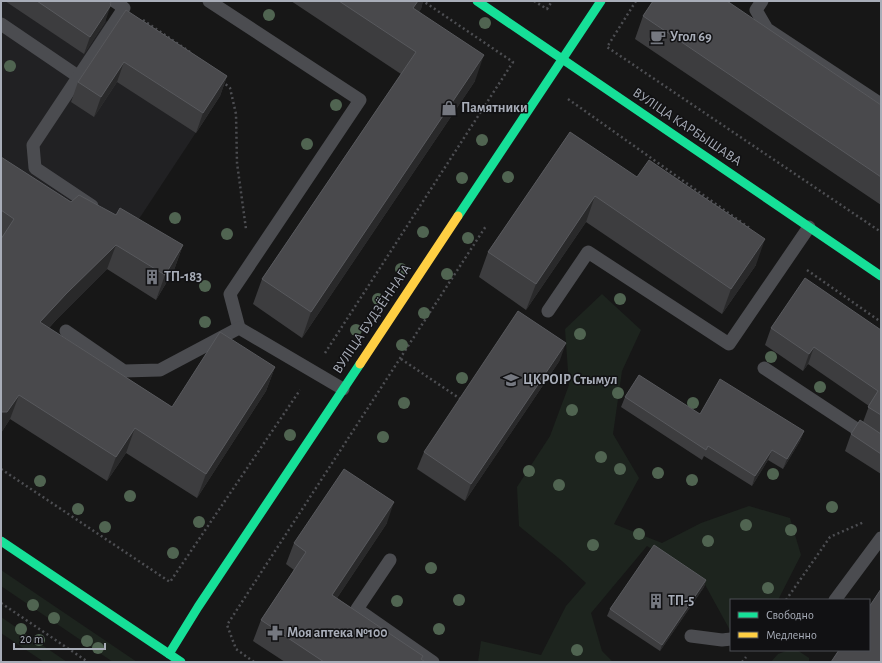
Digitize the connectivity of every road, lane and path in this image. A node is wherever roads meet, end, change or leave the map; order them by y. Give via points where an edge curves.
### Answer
1 (209, 1) edge
2 (422, 1) edge
3 (477, 1) edge
4 (534, 1) edge
5 (552, 1) edge
6 (601, 1) edge
7 (636, 1) edge
8 (762, 1) edge
9 (119, 4) edge
10 (1, 24) edge
11 (193, 55) edge
12 (563, 59) junction
13 (79, 77) junction
14 (219, 78) edge
15 (881, 104) edge
16 (564, 106) dead end
17 (98, 210) edge
18 (487, 226) dead end
19 (809, 227) junction
20 (881, 232) edge
21 (756, 233) edge
22 (788, 256) junction
23 (250, 264) junction
24 (881, 276) edge
25 (548, 311) dead end
26 (881, 322) edge
27 (239, 328) junction
28 (66, 331) dead end
29 (401, 359) junction
30 (764, 368) dead end
31 (313, 372) junction
32 (343, 389) junction
33 (463, 400) edge
34 (881, 445) edge
35 (1, 469) edge
36 (868, 520) dead end
37 (881, 538) edge
38 (1, 541) edge
39 (390, 560) dead end
40 (787, 599) edge
41 (836, 599) edge
42 (1, 603) edge
43 (691, 636) dead end
44 (730, 639) edge
45 (169, 654) junction
46 (88, 662) edge
47 (181, 662) edge
48 (254, 662) edge
49 (433, 662) edge

1 - 23 lane via 360,100
2 - 31 path via 513,62
3 - 12 street, ВУЛІЦА КАРБЫШАВА
4 - 5 path via 546,9
6 - 12 street, ВУЛІЦА БУДЗЁННАГА
7 - 20 path via 607,47
8 - 15 lane via 756,10 767,29
9 - 11 path
9 - 13 lane
10 - 13 lane
12 - 19 street, ВУЛІЦА КАРБЫШАВА
12 - 32 street, ВУЛІЦА БУДЗЁННАГА
13 - 17 lane via 33,145 35,168
14 - 23 path via 230,88 236,114 238,163
16 - 21 path via 568,99
18 - 29 path
19 - 22 lane
19 - 24 street, ВУЛІЦА КАРБЫШАВА
22 - 25 lane via 729,344 588,252
22 - 26 path
23 - 27 lane via 230,294
27 - 28 lane via 160,370 124,371
27 - 31 lane
29 - 33 path
29 - 48 path via 227,626 236,649
30 - 34 lane
31 - 32 lane
31 - 35 path via 170,582
32 - 45 street, ВУЛІЦА БУДЗЁННАГА
36 - 40 path via 830,537
37 - 41 lane
38 - 45 street
39 - 49 lane via 357,609
42 - 46 path
43 - 44 lane
45 - 47 street

